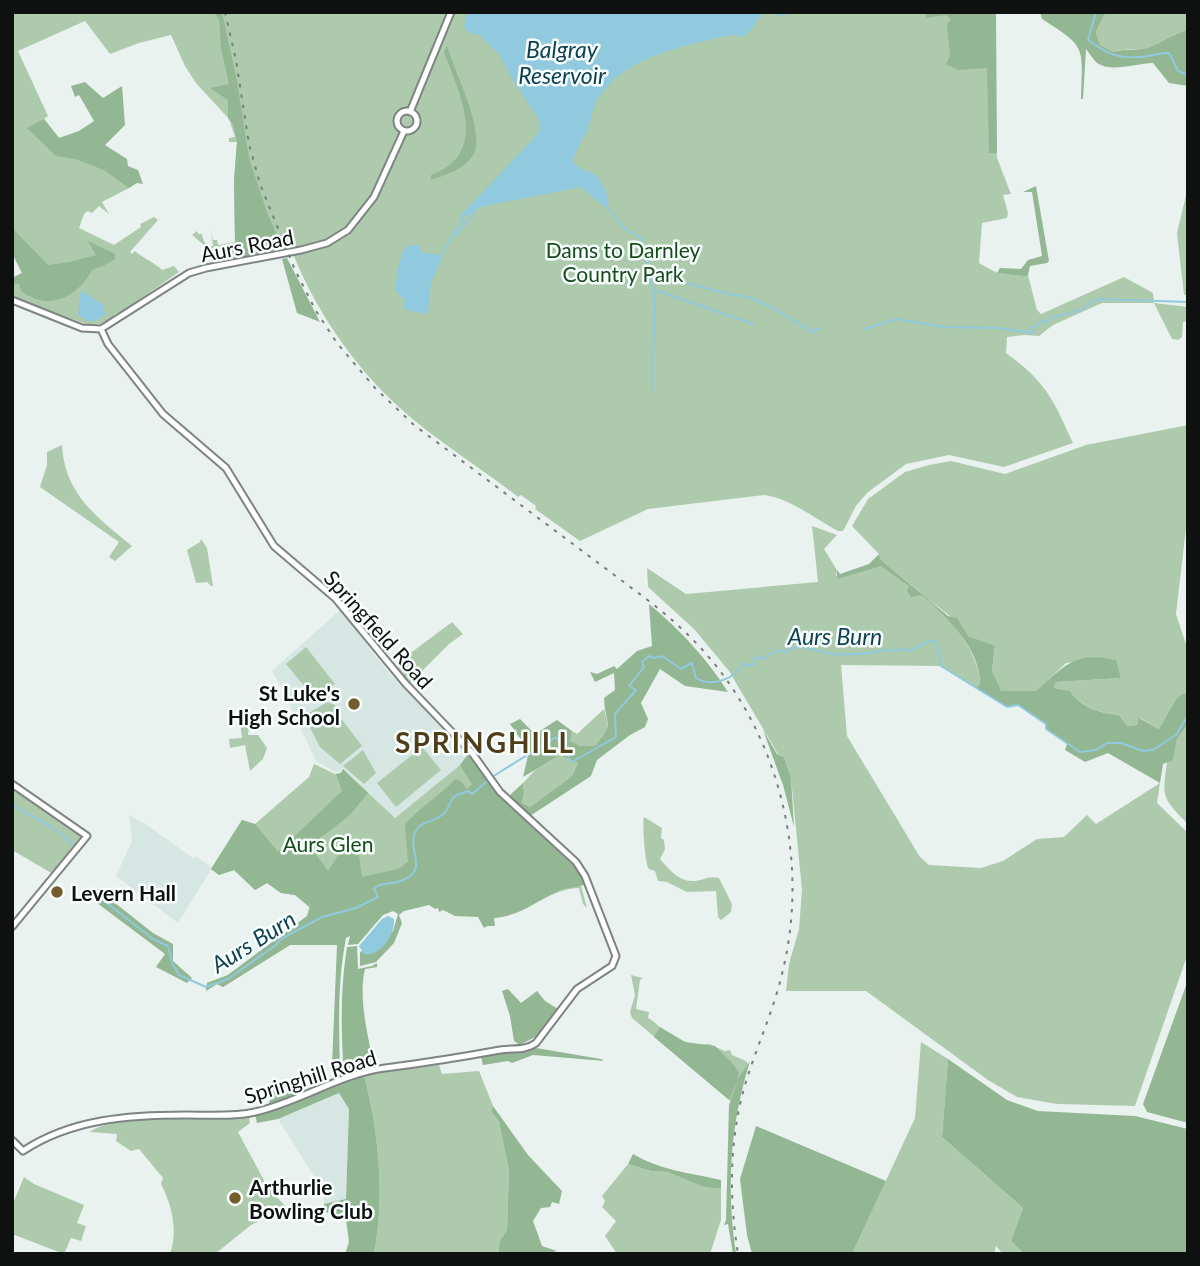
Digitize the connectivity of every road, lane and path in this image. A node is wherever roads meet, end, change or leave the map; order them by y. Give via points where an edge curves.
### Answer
1 (451, 12) edge
2 (410, 112) junction
3 (404, 131) junction
4 (12, 300) edge
5 (101, 329) junction
6 (12, 783) edge
7 (12, 927) edge
8 (616, 960) joint
9 (12, 1140) edge

1 - 2 street, Aurs Road
2 - 3 street, Aurs Road via 416,124
2 - 3 street, Aurs Road via 403,112 397,120
3 - 5 street, Aurs Road via 374,197 341,236 302,250 189,273
4 - 5 street via 82,328
5 - 8 street, Springfield Road via 163,414 226,468 274,546 335,598 405,683 472,753 500,792 580,867
6 - 7 street via 88,836
8 - 9 street, Springhill Road via 576,989 530,1047 363,1072 251,1113 142,1115 97,1122 67,1128 23,1151

